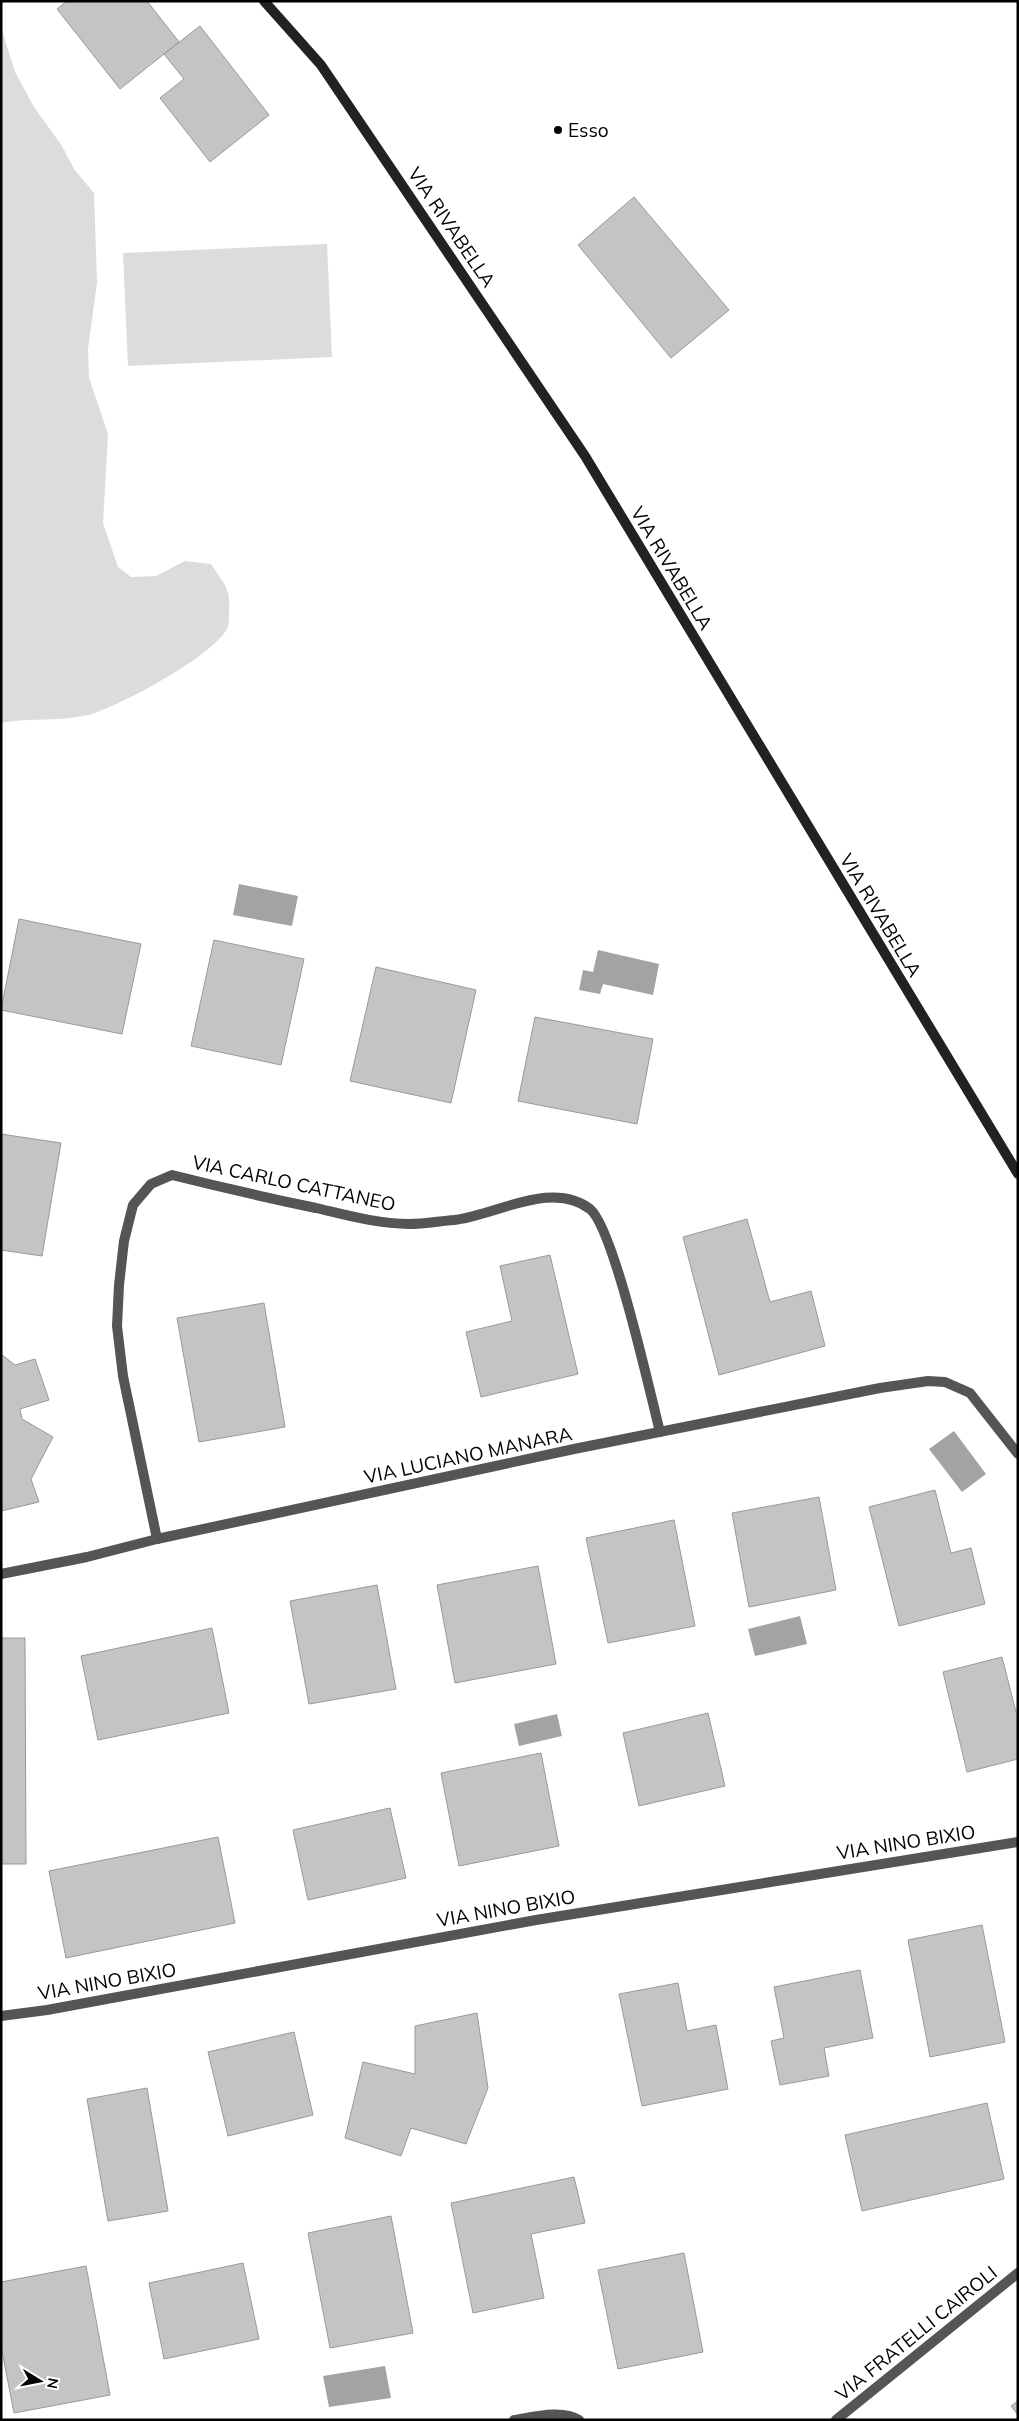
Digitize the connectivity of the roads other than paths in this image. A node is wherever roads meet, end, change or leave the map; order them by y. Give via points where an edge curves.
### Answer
1 (264, 1) edge
2 (1018, 1174) edge
3 (660, 1432) junction
4 (1018, 1454) edge
5 (157, 1539) junction
6 (1, 1574) edge
7 (1018, 1842) edge
8 (1, 2016) edge
9 (1018, 2273) edge
10 (514, 2420) edge
11 (579, 2420) edge
12 (836, 2420) edge

1 - 2 street, VIA RIVABELLA via 321,65 585,456
3 - 4 street, VIA LUCIANO MANARA via 880,1388 928,1381 945,1382 970,1393
3 - 5 street, VIA LUCIANO MANARA
3 - 5 street, VIA CARLO CATTANEO via 628,1305 603,1229 590,1209 570,1200 551,1198 525,1201 462,1219 408,1224 357,1217 172,1175 151,1184 133,1205 124,1241 117,1326 123,1376
5 - 6 street, VIA LUCIANO MANARA
7 - 8 street, VIA NINO BIXIO via 536,1920 66,2007
9 - 12 street, VIA FRATELLI CAIROLI
10 - 11 street via 544,2415 573,2416

